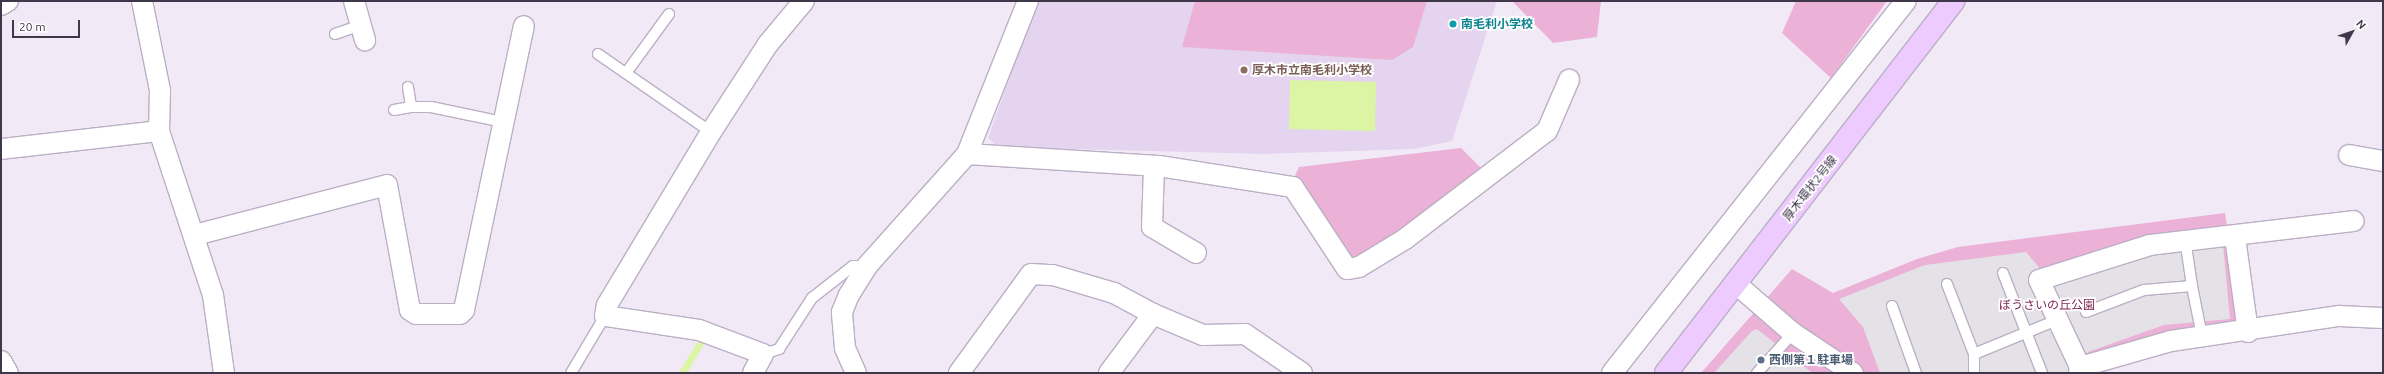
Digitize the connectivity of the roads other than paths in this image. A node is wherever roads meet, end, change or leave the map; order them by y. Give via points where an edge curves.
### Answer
1 (8, 1) edge
2 (142, 1) edge
3 (354, 1) edge
4 (804, 1) edge
5 (1028, 1) edge
6 (1906, 1) edge
7 (1953, 1) edge
8 (1, 6) edge
9 (669, 14) dead end
10 (524, 26) dead end
11 (363, 33) joint
12 (335, 34) dead end
13 (598, 54) dead end
14 (626, 73) junction
15 (1569, 80) dead end
16 (408, 87) dead end
17 (411, 107) junction
18 (394, 110) dead end
19 (503, 122) junction
20 (158, 131) junction
21 (711, 132) junction
22 (1, 149) edge
23 (967, 154) junction
24 (2349, 156) dead end
25 (2383, 161) edge
26 (1154, 166) junction
27 (2354, 221) dead end
28 (195, 235) junction
29 (2235, 237) junction
30 (2185, 240) junction
31 (1196, 253) dead end
32 (867, 266) junction
33 (2003, 274) dead end
34 (1735, 284) junction
35 (1947, 284) dead end
36 (2192, 286) junction
37 (1892, 306) dead end
38 (2086, 312) dead end
39 (1153, 314) junction
40 (604, 316) junction
41 (2383, 318) edge
42 (2057, 320) junction
43 (2026, 332) junction
44 (2248, 332) junction
45 (1793, 333) junction
46 (2202, 336) junction
47 (763, 354) junction
48 (1974, 354) junction
49 (1, 361) edge
50 (2080, 370) edge
51 (1294, 371) edge
52 (8, 373) edge
53 (224, 373) edge
54 (571, 373) edge
55 (753, 373) edge
56 (856, 373) edge
57 (959, 373) edge
58 (1109, 373) edge
59 (1612, 373) edge
60 (1666, 373) edge
61 (1757, 373) edge
62 (1853, 373) edge
63 (1916, 373) edge
64 (1974, 373) edge
65 (2042, 373) edge

1 - 8 street
2 - 20 street via 160,90
3 - 11 street
4 - 21 street via 768,44
5 - 23 street
6 - 59 street
7 - 34 street, 厚木環状2号線
9 - 14 lane
10 - 19 street via 512,45
11 - 12 lane
13 - 14 lane
14 - 21 lane
15 - 26 street via 1546,131 1437,216 1359,267 1347,269 1293,187 1263,180
16 - 17 lane
17 - 18 lane
17 - 19 lane via 431,107
19 - 28 street via 464,310 460,314 416,314 410,310 387,185
20 - 22 street via 110,130
20 - 28 street
21 - 40 street via 607,305
23 - 26 street
23 - 32 street
24 - 25 street
26 - 31 street via 1152,227
27 - 29 street
28 - 53 street via 213,295
29 - 30 street
29 - 44 street
30 - 36 lane
30 - 42 street via 2150,245 2040,280
32 - 47 lane via 852,266 812,298 779,349
32 - 56 street via 842,312 845,348
33 - 43 lane
34 - 45 street
34 - 60 street, 厚木環状2号線
35 - 48 lane
36 - 38 lane via 2144,290
36 - 46 lane
37 - 63 lane
39 - 51 street via 1202,335 1245,334
39 - 57 street via 1114,293 1053,275 1031,274
39 - 58 street
40 - 47 street via 699,330
40 - 54 lane
41 - 44 street via 2339,316
42 - 43 lane
42 - 50 street
43 - 48 lane
43 - 65 lane
44 - 46 street
45 - 61 lane
45 - 62 street
46 - 50 street via 2171,341
47 - 55 street
48 - 64 lane
49 - 52 street

